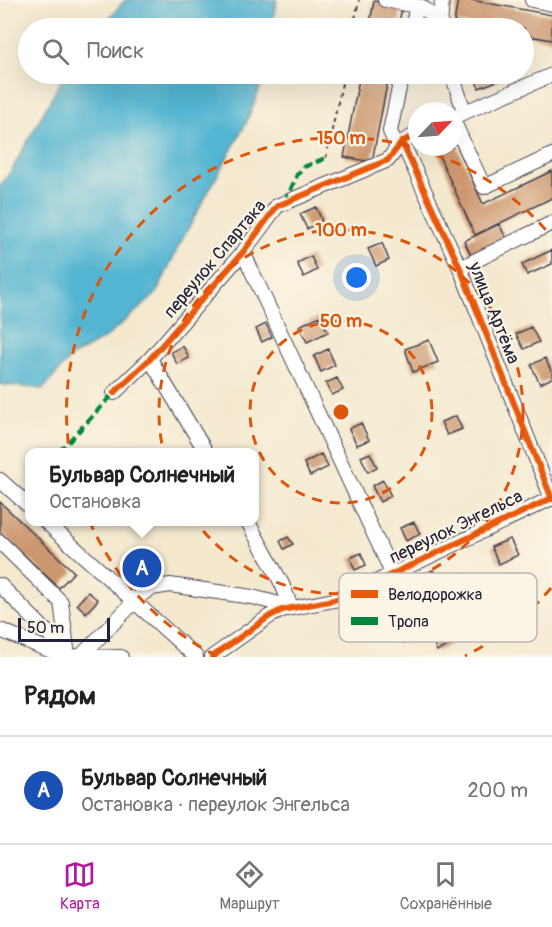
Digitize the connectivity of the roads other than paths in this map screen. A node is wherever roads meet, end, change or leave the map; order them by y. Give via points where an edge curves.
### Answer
1 (385, 0) edge
2 (442, 0) edge
3 (532, 0) edge
4 (552, 4) edge
5 (417, 6) junction
6 (414, 18) edge
7 (433, 18) edge
8 (441, 18) edge
9 (552, 75) edge
10 (534, 83) edge
11 (400, 84) edge
12 (453, 84) edge
13 (531, 84) edge
14 (455, 102) edge
15 (462, 114) edge
16 (462, 129) edge
17 (408, 140) edge
18 (399, 145) junction
19 (552, 155) edge
20 (552, 224) edge
21 (243, 252) junction
22 (460, 268) junction
23 (150, 359) junction
24 (114, 393) dead end
25 (203, 448) edge
26 (0, 480) edge
27 (552, 498) edge
28 (25, 502) edge
29 (50, 526) edge
30 (250, 526) edge
31 (0, 542) edge
32 (393, 573) edge
33 (395, 573) edge
34 (0, 585) edge
35 (339, 598) edge
36 (134, 601) junction
37 (291, 607) junction
38 (0, 630) edge
39 (72, 656) edge
40 (121, 657) edge
41 (196, 657) edge
42 (212, 657) edge

1 - 5 street
2 - 8 street
3 - 4 street
5 - 6 street
5 - 7 street
9 - 10 street
11 - 18 street, улица Артёма via 390,131
12 - 14 street
13 - 15 street
16 - 19 street via 484,187
17 - 18 street, переулок Спартака
18 - 21 street, переулок Спартака via 388,160 277,206
18 - 22 street, улица Артёма
20 - 22 street
21 - 23 street, переулок Спартака
21 - 32 street
22 - 27 street, улица Артёма
23 - 24 street, переулок Спартака
23 - 25 street
26 - 28 street
27 - 33 street, переулок Энгельса
29 - 36 street
30 - 37 street
31 - 39 street via 61,602
34 - 39 street
35 - 37 street, переулок Энгельса
36 - 37 street, переулок Энгельса via 152,588 170,585
36 - 39 street, переулок Энгельса
36 - 41 street
37 - 42 street, переулок Энгельса via 270,616
38 - 39 street
39 - 40 street

